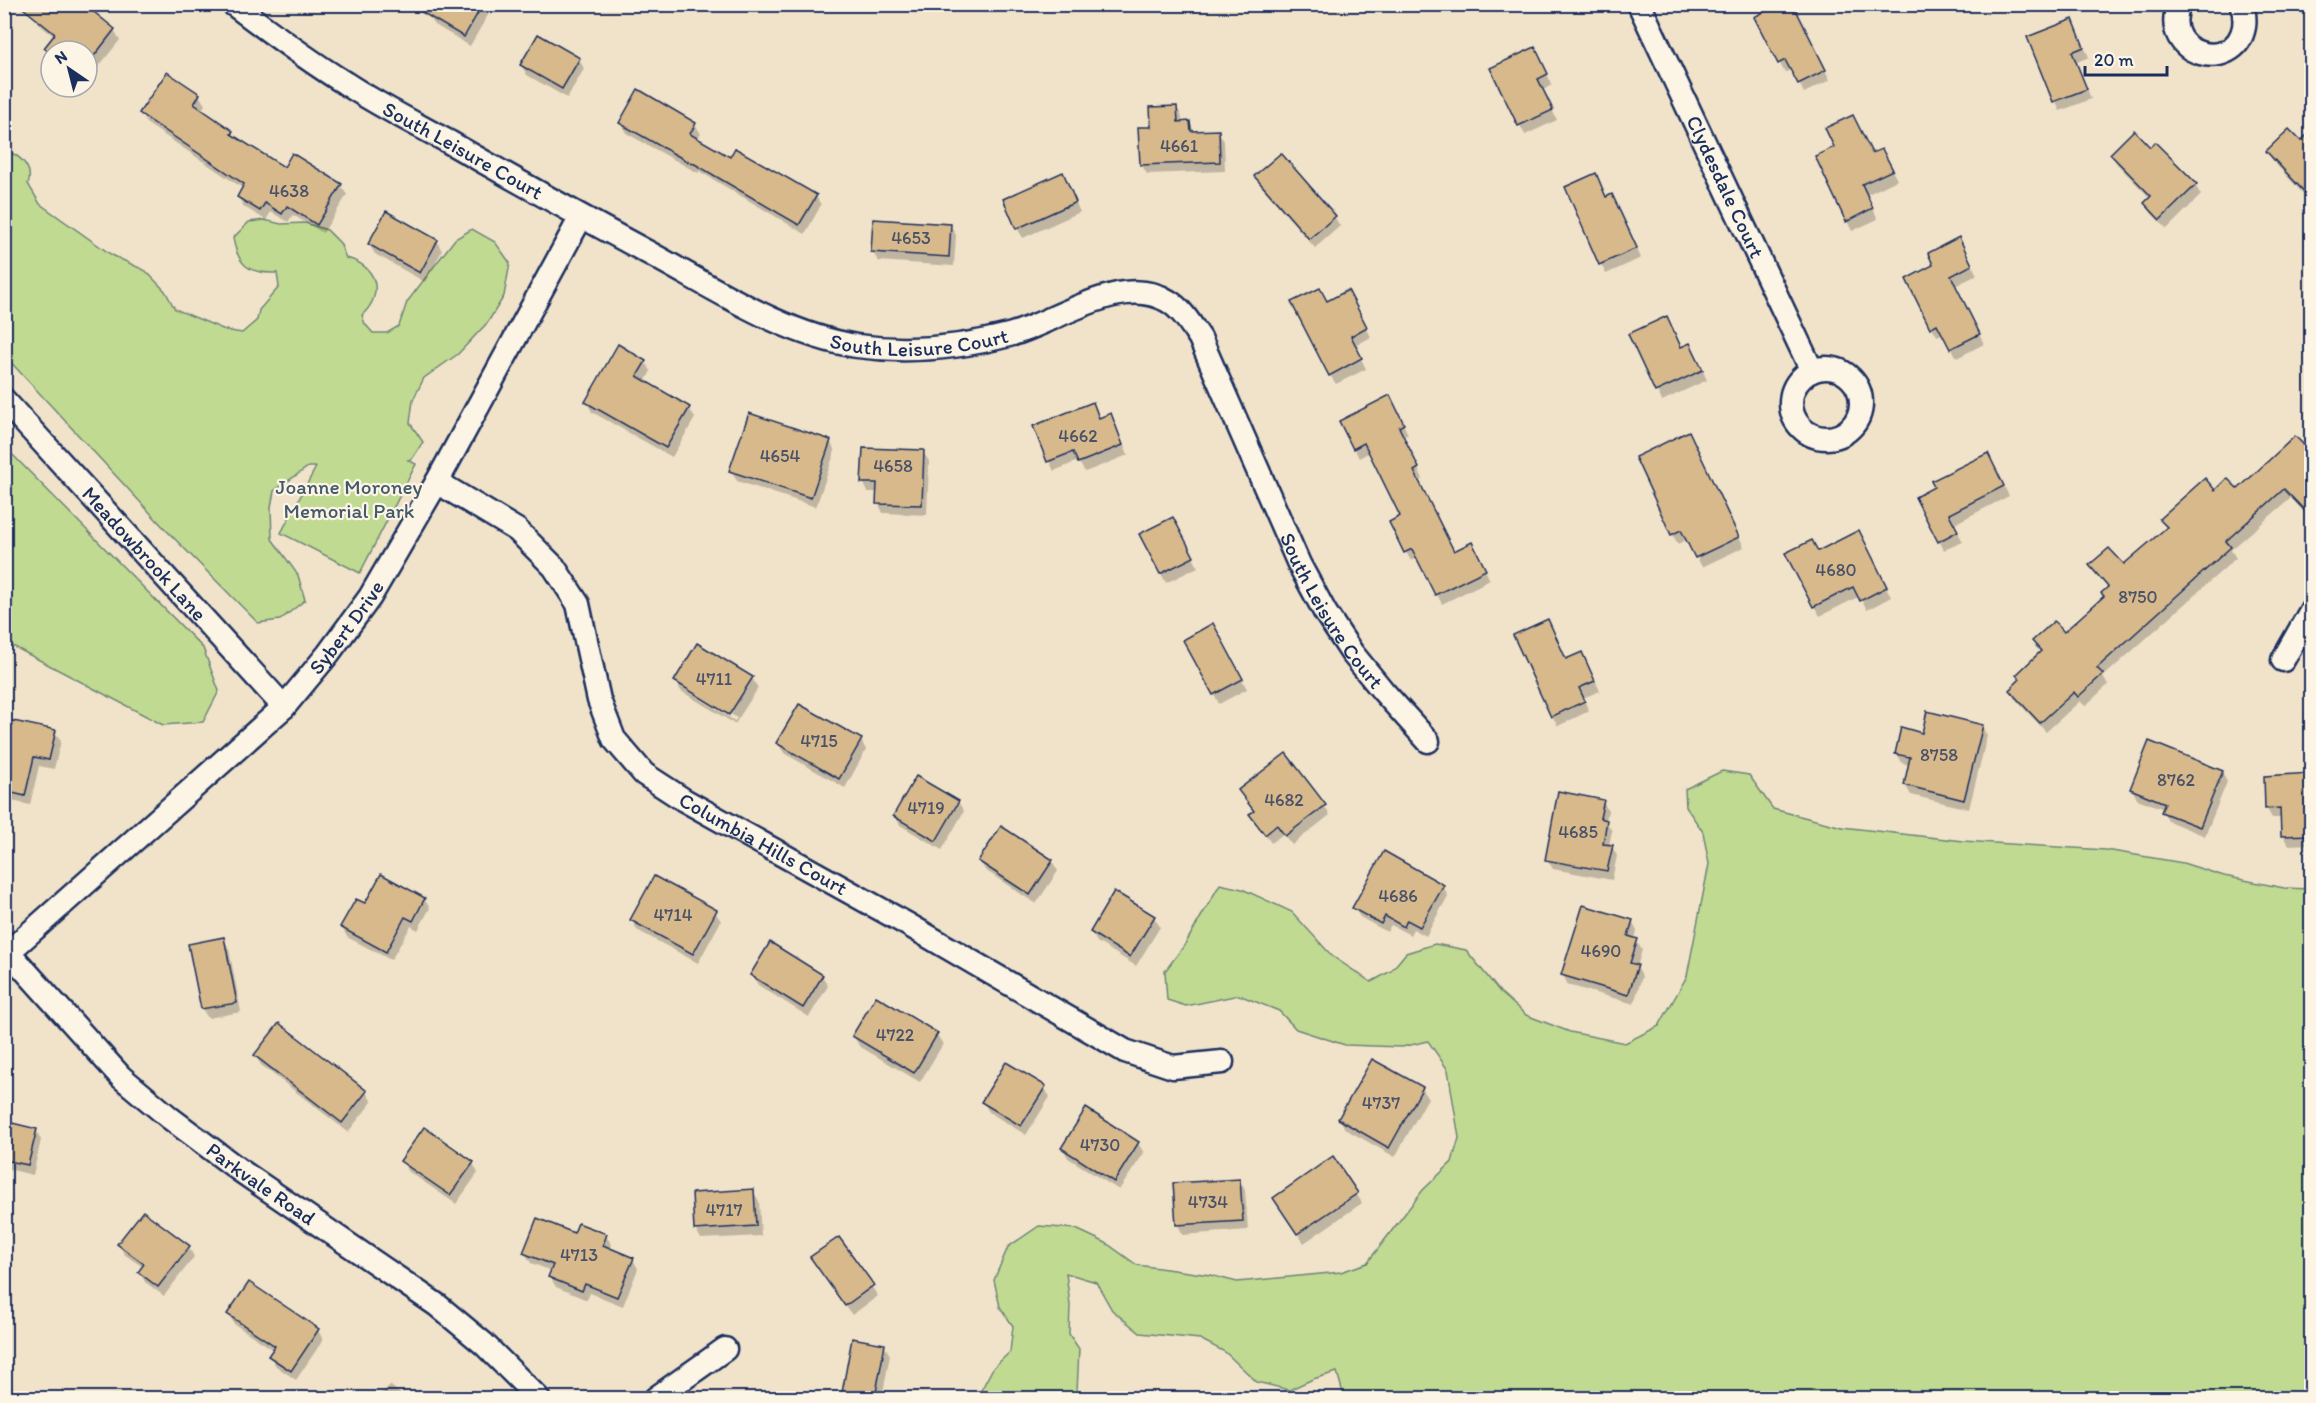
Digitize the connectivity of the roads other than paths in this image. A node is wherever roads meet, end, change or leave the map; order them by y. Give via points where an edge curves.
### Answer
1 (234, 4) edge
2 (1639, 4) edge
3 (2179, 4) edge
4 (2241, 4) edge
5 (581, 217) junction
6 (1812, 371) dead end
7 (4, 400) edge
8 (437, 482) junction
9 (2312, 609) edge
10 (2283, 660) dead end
11 (284, 707) junction
12 (1428, 741) dead end
13 (6, 952) edge
14 (1222, 1062) dead end
15 (725, 1349) dead end
16 (538, 1398) edge
17 (656, 1398) edge

1 - 5 street, South Leisure Court via 346,85
2 - 6 street, Clydesdale Court
3 - 4 street via 2175,27 2180,39 2188,48 2213,56 2236,44 2243,33
5 - 8 street, Sybert Drive
5 - 12 street, South Leisure Court via 776,321 856,346 904,350 957,346 1012,334 1114,294 1149,293 1168,301 1187,318 1200,338 1299,564 1325,612 1352,653
7 - 11 street, Meadowbrook Lane
8 - 11 street, Sybert Drive via 370,597
8 - 14 street, Columbia Hills Court via 517,530 554,567 578,604 599,700 614,739 644,774 1125,1051 1173,1067
9 - 10 street
11 - 13 street, Sybert Drive
13 - 16 street, Parkvale Road via 121,1077 238,1169 437,1305 484,1344
15 - 17 street

